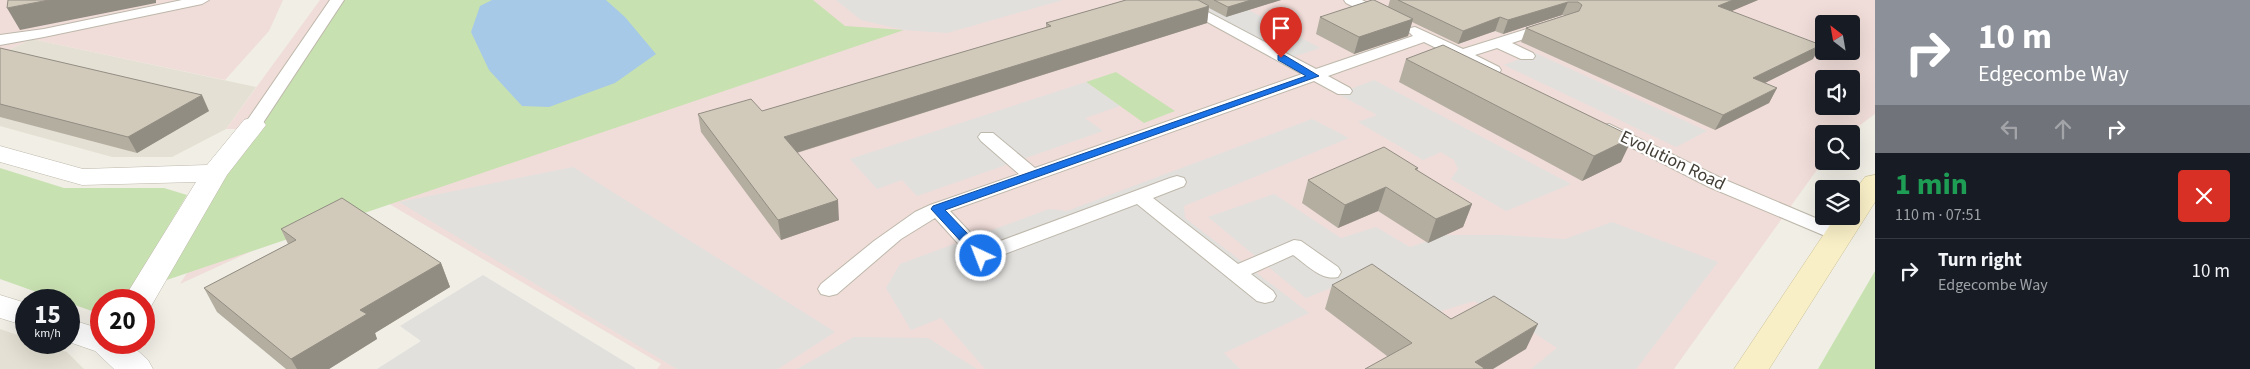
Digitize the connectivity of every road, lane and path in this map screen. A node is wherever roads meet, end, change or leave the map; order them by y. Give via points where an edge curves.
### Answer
1 (132, 0) edge
2 (202, 0) edge
3 (337, 0) edge
4 (1179, 0) edge
5 (1351, 0) edge
6 (133, 15) junction
7 (1559, 23) edge
8 (1426, 36) junction
9 (0, 40) edge
10 (1498, 42) junction
11 (1462, 54) junction
12 (1527, 56) dead end
13 (1314, 76) junction
14 (1506, 76) edge
15 (1344, 91) dead end
16 (1593, 120) edge
17 (254, 124) joint
18 (987, 137) dead end
19 (0, 154) edge
20 (215, 173) junction
21 (1032, 175) junction
22 (1177, 182) dead end
23 (1875, 183) edge
24 (1138, 196) junction
25 (1860, 203) edge
26 (937, 209) junction
27 (1815, 213) edge
28 (1844, 225) edge
29 (1331, 272) dead end
30 (1236, 273) junction
31 (146, 289) edge
32 (829, 289) dead end
33 (1264, 296) dead end
34 (0, 306) edge
35 (15, 311) edge
36 (120, 354) edge
37 (136, 369) edge
38 (1751, 369) edge

1 - 6 lane
2 - 6 lane
3 - 17 lane
4 - 13 lane
5 - 8 lane
6 - 9 lane
7 - 10 lane
8 - 11 lane
8 - 13 lane
10 - 11 lane
10 - 12 lane
11 - 14 lane
13 - 15 lane
13 - 21 lane
16 - 27 lane, Evolution Road via 1716,183
17 - 20 street
18 - 21 lane
19 - 20 street via 82,177
20 - 31 street
21 - 26 lane
22 - 24 lane
23 - 25 main road
24 - 26 lane via 981,256
24 - 30 lane
26 - 32 lane via 914,219
28 - 38 main road
29 - 30 lane via 1294,246
30 - 33 lane
34 - 35 street
36 - 37 street

